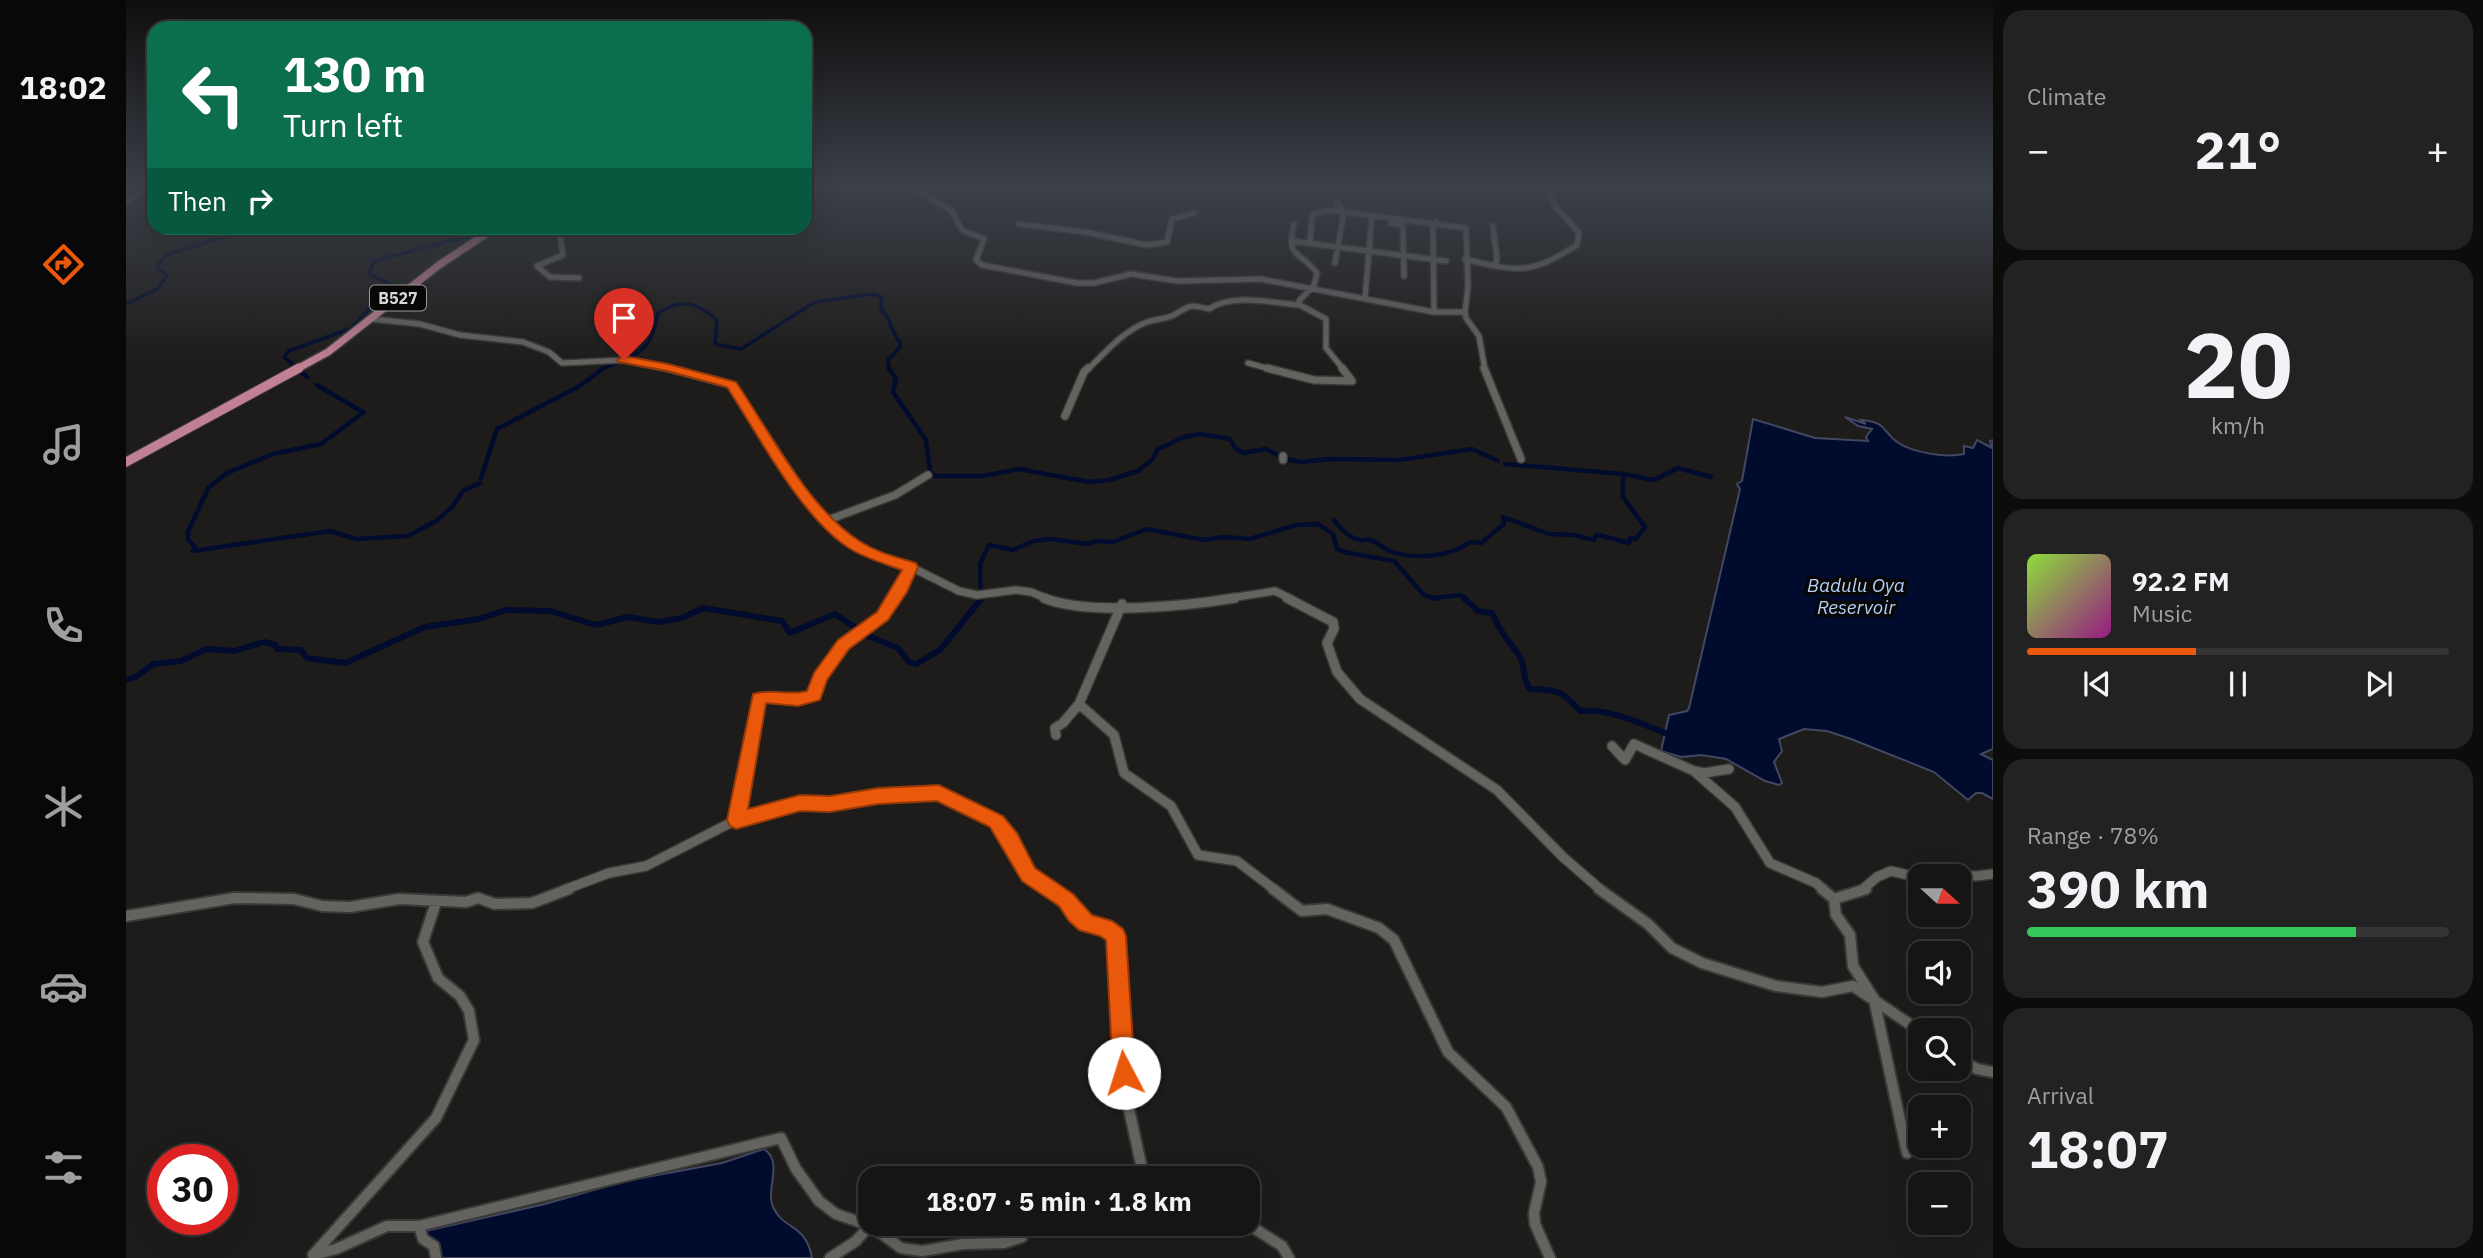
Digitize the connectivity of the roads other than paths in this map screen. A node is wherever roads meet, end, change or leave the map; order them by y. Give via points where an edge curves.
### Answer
1 (465, 246) edge
2 (562, 246) edge
3 (981, 246) edge
4 (1291, 246) edge
5 (1329, 246) edge
6 (1370, 246) edge
7 (1404, 246) edge
8 (1435, 246) edge
9 (1465, 246) edge
10 (1495, 246) edge
11 (1576, 246) edge
12 (1338, 247) junction
13 (1369, 251) junction
14 (1404, 255) junction
15 (1465, 259) junction
16 (1434, 260) junction
17 (1446, 261) dead end
18 (1335, 263) dead end
19 (1495, 266) junction
20 (1404, 276) dead end
21 (579, 278) dead end
22 (1310, 288) junction
23 (1365, 298) junction
24 (1300, 305) junction
25 (1434, 312) junction
26 (1465, 312) junction
27 (371, 319) junction
28 (1248, 363) dead end
29 (1065, 416) dead end
30 (1521, 459) dead end
31 (126, 462) edge
32 (928, 475) dead end
33 (828, 520) junction
34 (911, 567) junction
35 (1122, 604) junction
36 (1079, 704) junction
37 (1056, 735) dead end
38 (1612, 746) dead end
39 (1729, 769) dead end
40 (1694, 772) junction
41 (736, 820) junction
42 (1993, 874) edge
43 (1834, 899) junction
44 (436, 902) junction
45 (126, 916) edge
46 (1874, 999) junction
47 (1908, 1023) edge
48 (1971, 1066) edge
49 (1993, 1072) edge
50 (1907, 1153) dead end
51 (1141, 1166) edge
52 (858, 1221) edge
53 (419, 1226) junction
54 (1260, 1232) edge
55 (860, 1236) edge
56 (884, 1236) edge
57 (1022, 1237) dead end
58 (312, 1257) edge
59 (436, 1258) edge
60 (830, 1258) edge
61 (1289, 1258) edge
62 (1550, 1258) edge

1 - 27 main road, B527
2 - 21 street via 563,255 537,266 550,277
3 - 22 street via 976,260 982,265 1076,283 1131,274 1177,281 1261,279
4 - 22 street via 1317,273
5 - 12 street
6 - 13 street
7 - 14 street
8 - 16 street
9 - 15 street
10 - 19 street
11 - 19 street via 1535,269 1510,271
12 - 13 street
12 - 18 street
13 - 14 street
13 - 23 street
14 - 16 street
14 - 20 street
15 - 19 street
15 - 26 street via 1470,296
16 - 17 street
16 - 25 street
22 - 23 street
22 - 24 street
23 - 25 street
24 - 28 street via 1326,319 1328,351 1352,381 1325,381
24 - 29 street via 1234,301 1209,309 1193,305 1147,322 1092,362 1078,380
25 - 26 street
26 - 30 street via 1479,336 1483,365
27 - 31 main road, B527 via 299,368
27 - 33 street via 523,342 549,352 562,363 620,360 732,385 816,512
32 - 33 street via 895,495
33 - 34 street via 854,545
34 - 35 street via 952,588 982,594 1031,592 1069,607
34 - 41 street via 883,616 843,645 814,695 759,698
35 - 36 street
35 - 46 street via 1195,603 1275,591 1287,595 1333,622 1327,643 1337,672 1360,699 1497,790 1563,857 1672,948 1702,963 1776,986 1822,992 1847,986
36 - 37 street via 1055,728
36 - 62 street via 1114,735 1124,773 1171,807 1198,855 1237,862 1302,911 1326,909 1379,928 1394,940 1448,1052 1506,1107 1538,1167 1541,1182 1535,1224
38 - 40 street via 1625,760 1634,744
39 - 40 street
40 - 43 street via 1735,807 1770,863 1814,881
41 - 44 street via 646,866 609,873 532,903 495,904 478,898
41 - 51 street via 800,803 939,793 997,821 1028,874 1066,900 1087,924 1105,927 1116,936 1127,1100
42 - 43 street via 1912,876 1891,871 1866,889
43 - 46 street via 1836,915 1850,935 1853,966
44 - 45 street via 399,900 350,907 294,899 234,898
44 - 58 street via 423,943 439,978 469,1011 474,1040 470,1053 455,1074 436,1118
46 - 47 street
46 - 50 street
48 - 49 street
52 - 53 street via 833,1213 808,1188 788,1160 780,1138
53 - 58 street via 387,1226
53 - 59 street
54 - 61 street via 1282,1246
55 - 60 street
56 - 57 street via 910,1251 1010,1243

